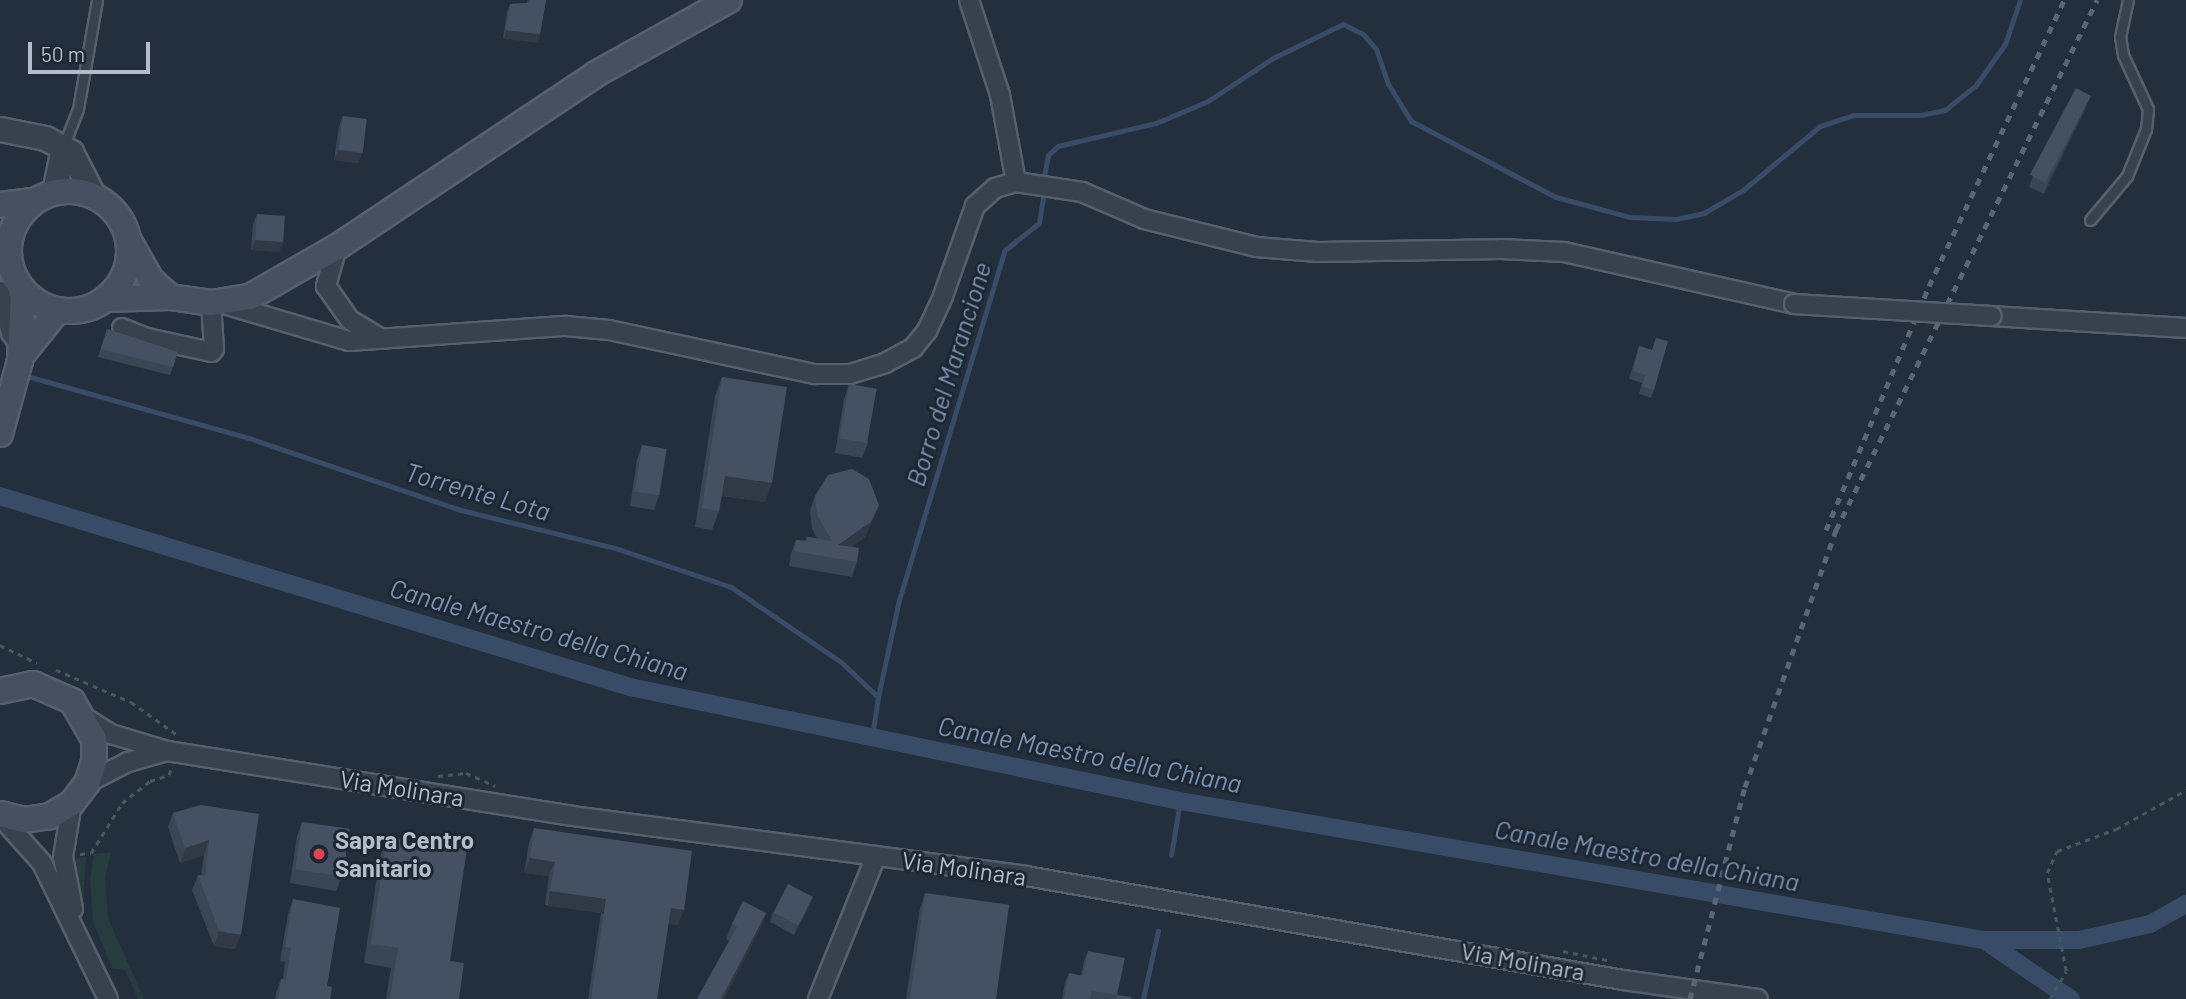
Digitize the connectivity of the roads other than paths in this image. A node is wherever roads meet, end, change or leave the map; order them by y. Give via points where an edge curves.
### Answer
1 (97, 0) edge
2 (729, 0) edge
3 (969, 0) edge
4 (2128, 0) edge
5 (0, 129) edge
6 (63, 148) junction
7 (1016, 182) junction
8 (93, 195) junction
9 (44, 196) junction
10 (0, 205) edge
11 (2090, 220) dead end
12 (129, 241) junction
13 (4, 247) edge
14 (337, 247) junction
15 (301, 269) junction
16 (326, 286) junction
17 (8, 291) edge
18 (170, 298) junction
19 (106, 299) junction
20 (213, 302) junction
21 (58, 310) junction
22 (342, 312) junction
23 (122, 328) dead end
24 (2186, 328) edge
25 (322, 333) junction
26 (380, 338) junction
27 (20, 353) junction
28 (5, 409) edge
29 (4, 685) edge
30 (85, 718) junction
31 (169, 759) junction
32 (88, 783) junction
33 (72, 803) junction
34 (0, 815) edge
35 (876, 856) junction
36 (76, 926) junction
37 (107, 994) edge
38 (818, 999) edge
39 (1758, 999) edge

1 - 6 lane via 78,109
2 - 14 main road via 596,74
3 - 7 street via 1000,95
4 - 11 lane via 2120,37 2123,55 2148,109 2146,129 2127,176
5 - 6 street via 45,138
6 - 8 street via 77,158
6 - 9 street
7 - 24 street, bridge via 1082,192 1144,219 1256,247 1318,253 1564,252 1794,304
7 - 26 street via 995,188 975,206 943,296 927,331 913,348 850,374 815,374 609,330 566,326
8 - 9 main road
8 - 12 main road via 116,214
9 - 10 main road
9 - 13 main road
12 - 18 main road via 151,280
12 - 19 main road via 128,263 120,283
13 - 17 main road
14 - 15 main road
14 - 16 street
15 - 16 street
15 - 20 main road via 250,297
16 - 22 street
17 - 21 main road
17 - 27 main road
18 - 19 main road
18 - 20 main road
19 - 21 main road via 91,307
20 - 23 street via 211,352
20 - 25 street
21 - 27 main road
22 - 25 street via 335,325
22 - 26 street
25 - 26 street via 349,341
27 - 28 main road
29 - 30 main road via 53,689 72,701
30 - 31 street, Via Molinara
30 - 32 main road via 94,739
31 - 32 street, Via Molinara via 128,762
31 - 35 street, Via Molinara
32 - 33 main road
33 - 34 main road via 50,816 24,820
33 - 36 street via 63,857
34 - 36 street via 42,863
35 - 38 street
35 - 39 street, Via Molinara via 1065,882 1623,981
36 - 37 street

